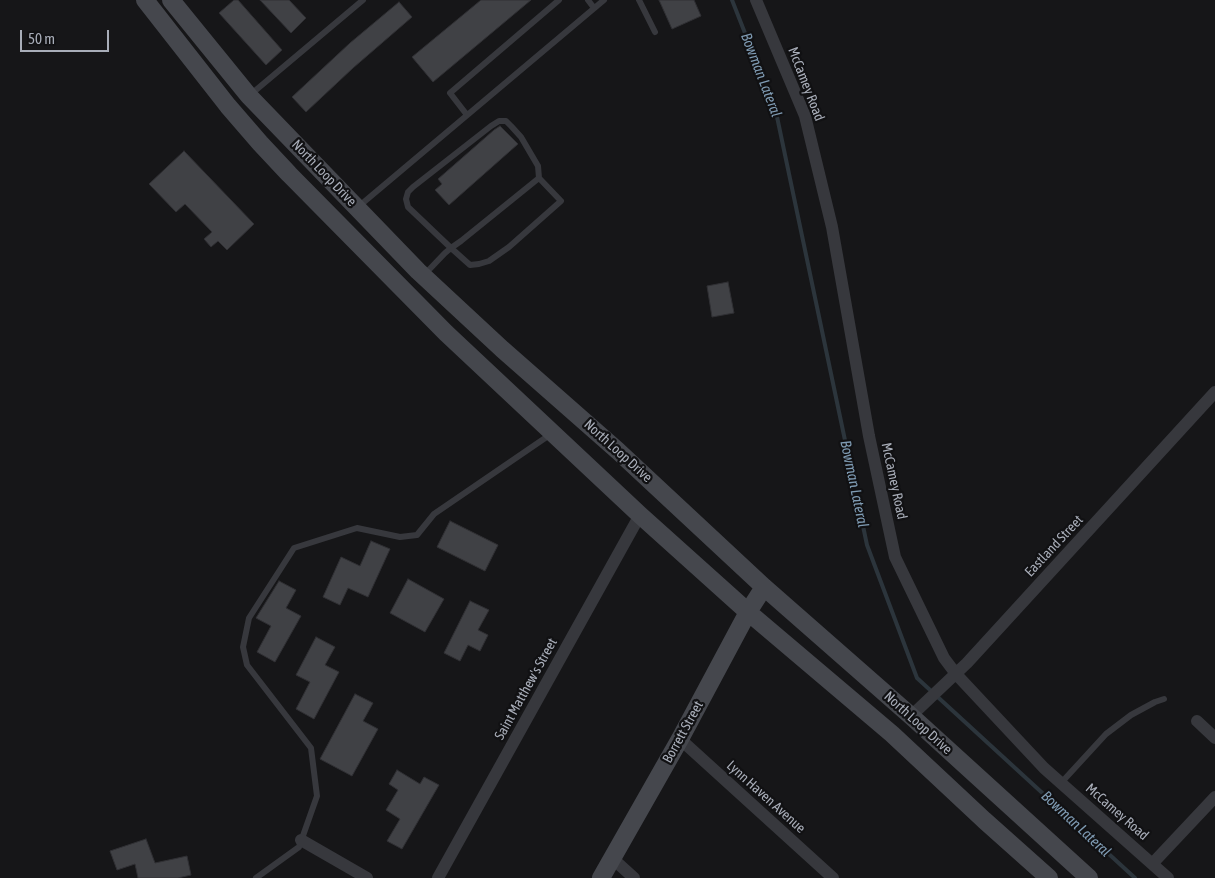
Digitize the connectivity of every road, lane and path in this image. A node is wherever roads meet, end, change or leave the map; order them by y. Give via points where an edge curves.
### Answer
1 (145, 0) edge
2 (171, 0) edge
3 (363, 0) edge
4 (559, 0) edge
5 (588, 0) edge
6 (604, 0) edge
7 (639, 0) edge
8 (756, 0) edge
9 (594, 8) junction
10 (655, 32) dead end
11 (249, 96) junction
12 (466, 115) junction
13 (539, 178) junction
14 (357, 208) junction
15 (452, 248) junction
16 (423, 276) junction
17 (502, 349) junction
18 (481, 366) junction
19 (1215, 392) edge
20 (552, 433) junction
21 (640, 515) junction
22 (764, 587) junction
23 (748, 612) junction
24 (953, 676) junction
25 (1164, 699) dead end
26 (917, 710) junction
27 (1197, 721) dead end
28 (1215, 738) edge
29 (680, 739) junction
30 (1061, 783) junction
31 (1215, 797) edge
32 (301, 840) junction
33 (612, 858) junction
34 (1153, 864) junction
35 (256, 878) edge
36 (367, 878) edge
37 (438, 878) edge
38 (601, 878) edge
39 (634, 878) edge
40 (833, 878) edge
41 (1049, 878) edge
42 (1089, 878) edge
43 (1168, 878) edge

1 - 18 main road, North Loop Drive via 260,143
2 - 11 main road, North Loop Drive
3 - 11 lane
4 - 12 lane via 450,93
5 - 9 lane
6 - 9 lane
7 - 10 lane
8 - 24 street, McCamey Road via 805,116 832,227 869,436 896,557
9 - 12 lane
11 - 14 main road, North Loop Drive
12 - 14 lane
13 - 15 lane
13 - 15 lane via 561,201 509,247 489,261 470,265
13 - 15 lane via 538,166 521,137 506,122 499,121 413,187 406,199 408,207
14 - 16 main road, North Loop Drive
15 - 16 lane
16 - 17 main road, North Loop Drive
17 - 18 main road
17 - 22 main road, North Loop Drive
18 - 20 main road, North Loop Drive
19 - 24 street, Eastland Street
20 - 21 main road, North Loop Drive
20 - 32 lane via 434,514 416,535 400,537 357,528 294,548 249,618 243,647 247,665 311,748 317,796
21 - 23 main road, North Loop Drive
21 - 37 street, Saint Matthew's Street
22 - 23 main road, Borrett Street
22 - 26 main road, North Loop Drive
23 - 29 main road, Borrett Street
23 - 41 main road, North Loop Drive via 892,734
24 - 26 street, Eastland Street
24 - 30 street, McCamey Road
25 - 30 lane via 1130,715 1106,734
26 - 42 main road, North Loop Drive
27 - 28 street
29 - 33 main road, Borrett Street
29 - 40 street, Lynn Haven Avenue
30 - 34 street, McCamey Road
31 - 34 street
32 - 35 lane via 299,847
32 - 36 street
33 - 38 main road, Borrett Street
33 - 39 street
34 - 43 street, McCamey Road

